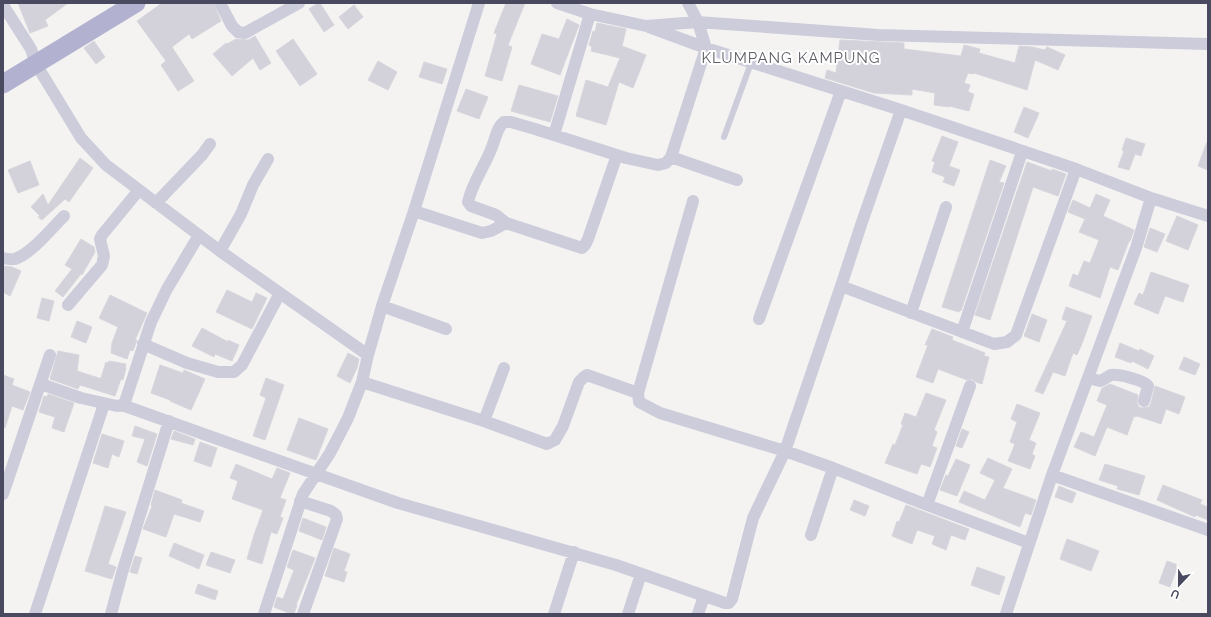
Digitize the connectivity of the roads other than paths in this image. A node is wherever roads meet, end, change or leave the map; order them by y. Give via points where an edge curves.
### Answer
1 (134, 3) edge
2 (220, 3) edge
3 (298, 3) edge
4 (480, 3) edge
5 (557, 3) edge
6 (688, 3) edge
7 (3, 5) edge
8 (590, 14) junction
9 (698, 22) junction
10 (646, 26) junction
11 (1208, 44) edge
12 (706, 48) junction
13 (751, 63) junction
14 (36, 64) junction
15 (3, 84) edge
16 (841, 91) junction
17 (901, 110) junction
18 (554, 135) junction
19 (724, 137) dead end
20 (210, 144) dead end
21 (1022, 152) junction
22 (617, 155) junction
23 (671, 157) junction
24 (268, 159) dead end
25 (1076, 169) junction
26 (737, 180) dead end
27 (139, 190) junction
28 (1151, 198) junction
29 (693, 201) dead end
30 (156, 203) junction
31 (946, 207) dead end
32 (414, 211) junction
33 (64, 216) dead end
34 (1208, 216) edge
35 (506, 223) junction
36 (199, 235) junction
37 (220, 251) junction
38 (3, 258) edge
39 (841, 286) junction
40 (280, 294) junction
41 (68, 305) dead end
42 (382, 306) junction
43 (911, 313) junction
44 (759, 319) dead end
45 (446, 329) dead end
46 (962, 332) junction
47 (144, 344) junction
48 (50, 355) dead end
49 (368, 355) junction
50 (504, 368) dead end
51 (1088, 378) junction
52 (362, 382) junction
53 (41, 384) junction
54 (970, 386) dead end
55 (638, 393) junction
56 (1144, 400) dead end
57 (104, 404) junction
58 (122, 405) junction
59 (169, 421) junction
60 (484, 422) junction
61 (785, 451) junction
62 (833, 468) junction
63 (317, 474) junction
64 (1052, 475) junction
65 (3, 494) edge
66 (300, 501) junction
67 (927, 505) junction
68 (1208, 530) edge
69 (811, 535) dead end
70 (1029, 543) junction
71 (574, 552) junction
72 (640, 574) junction
73 (704, 596) junction
74 (35, 614) edge
75 (111, 614) edge
76 (264, 614) edge
77 (303, 614) edge
78 (554, 614) edge
79 (628, 614) edge
80 (698, 614) edge
81 (1006, 614) edge

1 - 14 main road
2 - 3 street via 232,26 238,32 245,33
4 - 32 street
5 - 8 street
6 - 9 street
7 - 14 street via 31,49
8 - 10 street
8 - 18 street
9 - 10 street
9 - 11 street via 878,35
9 - 12 street
10 - 12 street
12 - 13 street
12 - 23 street
13 - 16 street
13 - 19 lane
14 - 15 main road
14 - 27 street via 80,138 106,165
16 - 17 street
16 - 44 street
17 - 21 street
17 - 39 street
18 - 22 street
18 - 35 street via 511,122 504,122 501,125 468,202 470,206 496,216
20 - 30 street
21 - 25 street
21 - 46 street
22 - 23 street via 658,165 666,163
22 - 35 street via 588,238 582,248
23 - 26 street
24 - 37 street
25 - 28 street
25 - 46 street via 1016,335 1007,342 994,344
27 - 30 street
27 - 41 street via 100,239 104,256 102,265
28 - 34 street
28 - 51 street via 1136,248
29 - 55 street
30 - 36 street
31 - 43 street
32 - 35 street via 482,233
32 - 42 street
33 - 38 street via 30,250 15,259
36 - 37 street
36 - 47 street via 167,289 151,322
37 - 40 street
39 - 43 street
39 - 61 street
40 - 47 street via 242,365 234,372 218,372 187,363
40 - 49 street
42 - 45 street
42 - 49 street
43 - 46 street
47 - 58 street
48 - 53 street
49 - 52 street
50 - 60 street
51 - 56 street via 1100,381 1112,375 1140,380 1148,386
51 - 64 street
52 - 60 street
52 - 63 street via 348,418
53 - 57 street
53 - 65 street
54 - 67 street
55 - 60 street via 587,375 579,382 556,440 547,444
55 - 61 street via 639,402 660,413
57 - 58 street
57 - 74 street
58 - 59 street
59 - 63 street
59 - 75 street
61 - 62 street
61 - 73 street via 754,518 732,599 725,603
62 - 67 street
62 - 69 street
63 - 66 street
63 - 71 street via 398,503
64 - 68 street
64 - 70 street
66 - 76 street
66 - 77 street via 331,511 337,519
67 - 70 street
70 - 81 street
71 - 72 street
71 - 78 street
72 - 73 street
72 - 79 street
73 - 80 street

